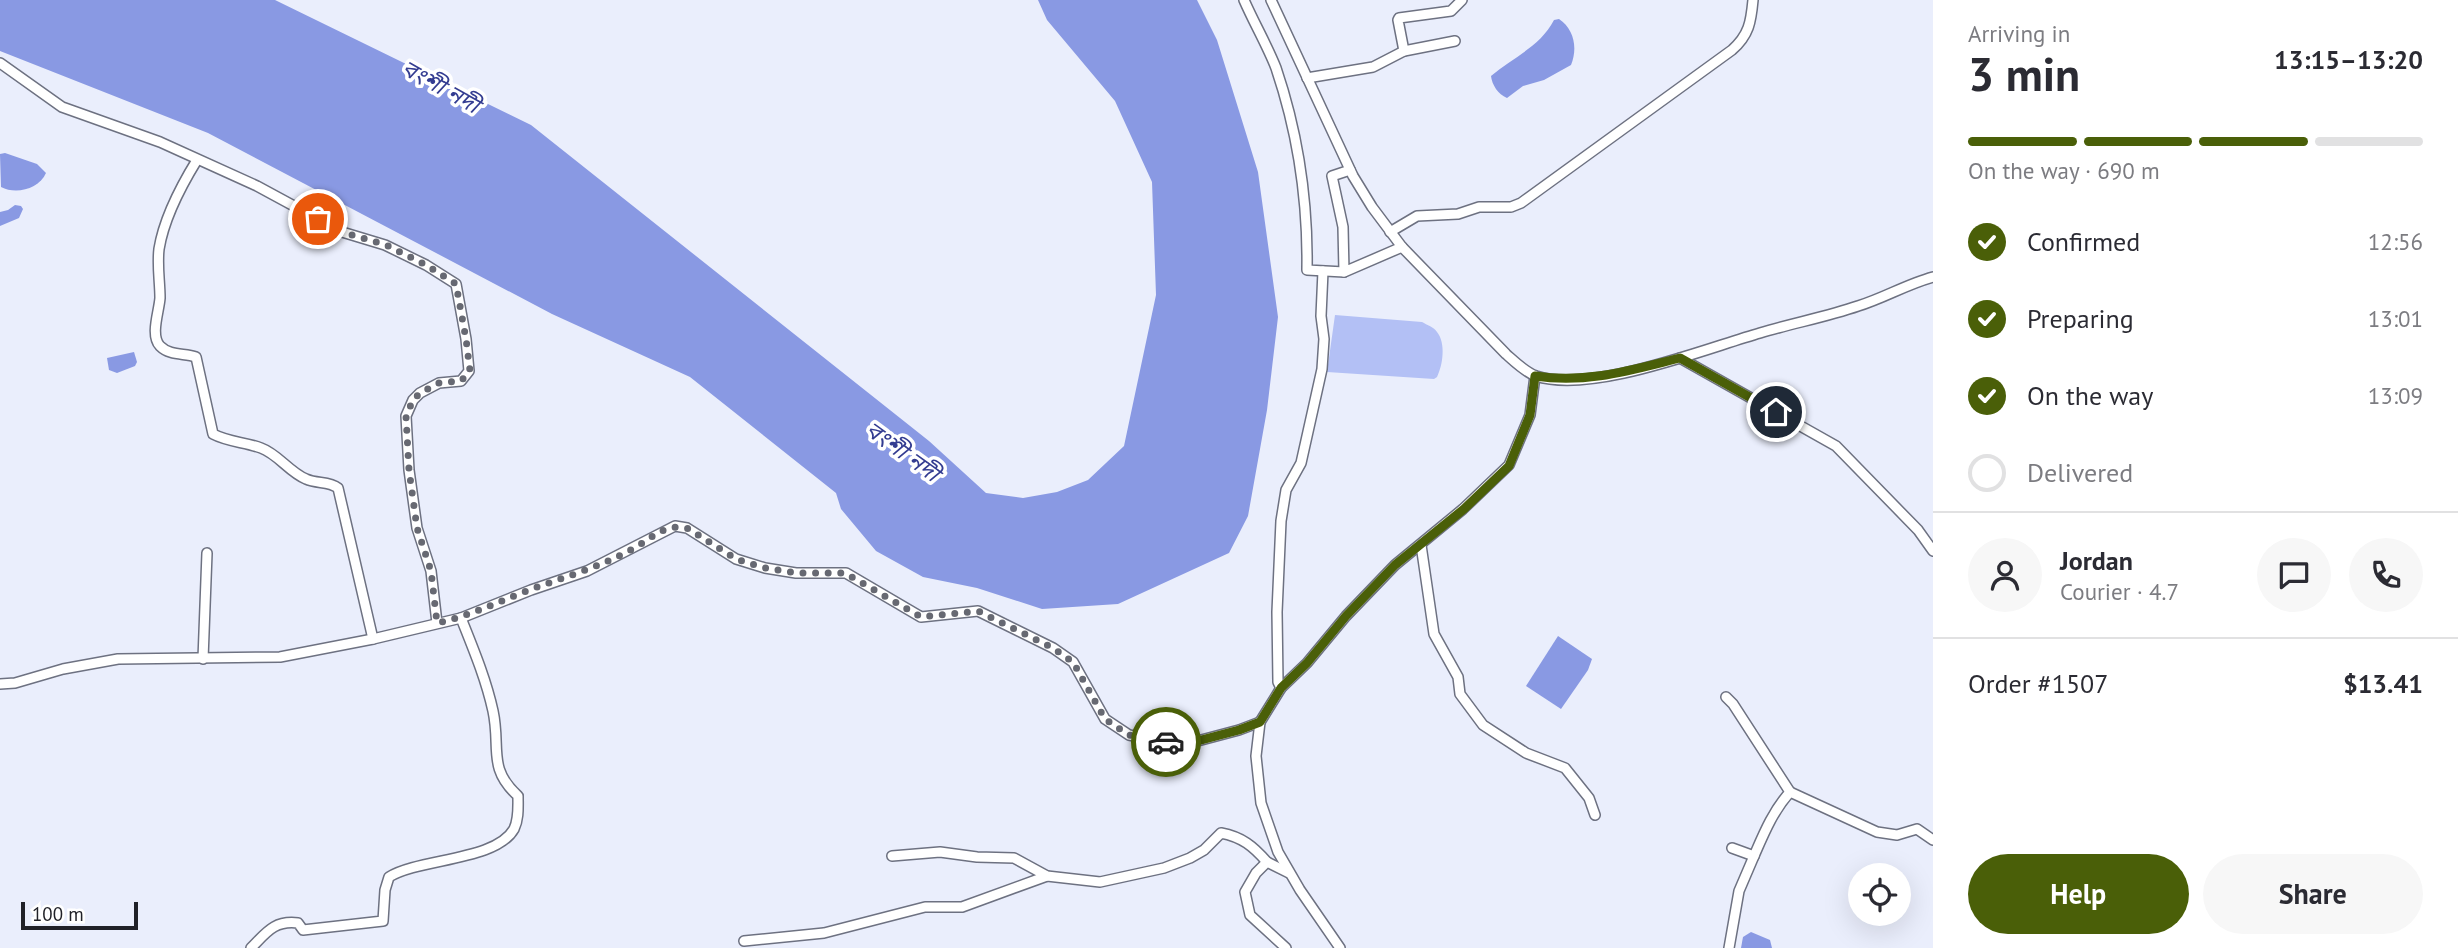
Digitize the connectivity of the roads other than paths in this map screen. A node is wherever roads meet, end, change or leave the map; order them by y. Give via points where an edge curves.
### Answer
1 (1244, 0) edge
2 (1271, 0) edge
3 (1462, 0) edge
4 (1753, 0) edge
5 (1455, 41) dead end
6 (1404, 51) junction
7 (0, 63) edge
8 (1307, 78) junction
9 (197, 160) junction
10 (1350, 170) junction
11 (1390, 232) junction
12 (1402, 247) junction
13 (1323, 271) junction
14 (1344, 272) junction
15 (1933, 277) edge
16 (1680, 358) junction
17 (1535, 376) junction
18 (1421, 545) junction
19 (1933, 551) edge
20 (207, 553) dead end
21 (461, 618) junction
22 (437, 623) junction
23 (373, 639) junction
24 (203, 659) junction
25 (0, 684) edge
26 (1281, 688) junction
27 (1726, 697) dead end
28 (1260, 722) junction
29 (1790, 792) junction
30 (1595, 815) dead end
31 (1933, 840) edge
32 (1732, 848) dead end
33 (892, 856) dead end
34 (1754, 856) junction
35 (1267, 862) junction
36 (1290, 874) junction
37 (1047, 876) junction
38 (744, 942) dead end
39 (251, 948) edge
40 (1286, 948) edge
41 (1340, 948) edge
42 (1729, 948) edge

1 - 13 street via 1275,67 1292,131 1306,202 1307,270
2 - 8 street
3 - 6 street via 1451,11 1399,18
4 - 11 street via 1750,25 1732,50 1521,203 1417,216
5 - 6 street
6 - 8 street via 1373,67
7 - 9 street via 62,107
8 - 10 street
9 - 22 street via 342,232 386,245 456,284 470,371 461,381 439,383 420,393 406,416 417,528 431,571
9 - 23 street via 185,179 159,249 156,338 167,350 196,357 213,434 260,447 309,481 338,488
10 - 11 street
10 - 14 street via 1332,176 1343,227
11 - 12 street
12 - 14 street
12 - 17 street via 1513,360
13 - 14 street
13 - 26 street via 1322,369 1301,463 1286,490 1281,521 1277,612
15 - 16 street via 1858,306
16 - 17 street via 1591,379
16 - 19 street via 1836,446
17 - 18 street via 1530,415 1509,466
18 - 26 street via 1395,565
18 - 30 street via 1434,634 1458,677 1460,694 1483,725 1526,753 1565,768 1589,798
20 - 24 street
21 - 22 street
21 - 28 street via 587,571 669,527 681,527 736,559 765,568 845,573 921,617 978,611 1073,662 1105,719 1129,735 1190,743
21 - 39 street via 493,711 496,762 505,785 518,796 514,830 479,852 401,870 389,877 383,921 309,930 285,921
22 - 23 street
23 - 24 street via 280,657
24 - 25 street via 118,659
26 - 28 street
27 - 29 street
28 - 36 street via 1256,756 1261,803
29 - 31 street via 1877,832 1897,835 1917,829
29 - 34 street via 1766,826
32 - 34 street
33 - 37 street via 940,852 1014,858
34 - 42 street via 1740,891
35 - 36 street
35 - 37 street via 1253,846 1221,833 1190,859 1164,868 1100,882
35 - 40 street via 1245,892 1250,915
36 - 41 street
37 - 38 street via 962,907 925,907 824,933

